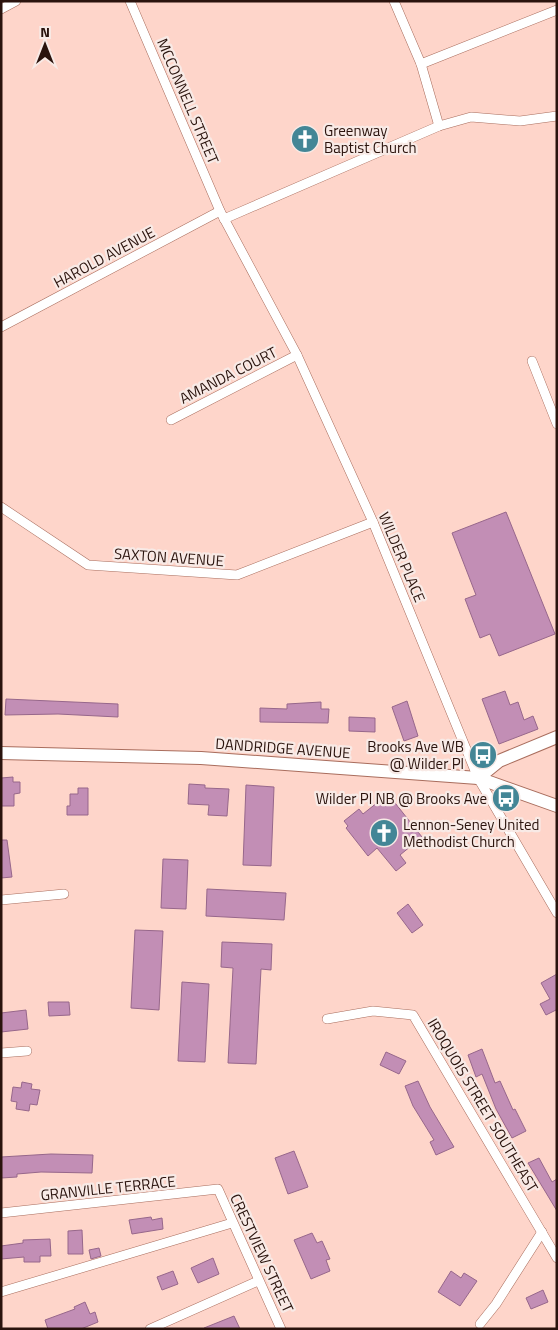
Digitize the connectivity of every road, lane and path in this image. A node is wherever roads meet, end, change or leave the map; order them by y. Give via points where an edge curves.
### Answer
1 (16, 1) edge
2 (130, 1) edge
3 (394, 1) edge
4 (1, 9) edge
5 (557, 10) edge
6 (422, 64) junction
7 (557, 116) edge
8 (440, 126) junction
9 (222, 215) junction
10 (1, 326) edge
11 (297, 355) junction
12 (532, 361) dead end
13 (171, 420) dead end
14 (557, 424) edge
15 (1, 507) edge
16 (373, 522) junction
17 (557, 737) edge
18 (1, 753) edge
19 (478, 778) junction
20 (557, 806) edge
21 (64, 894) dead end
22 (1, 900) edge
23 (557, 913) edge
24 (327, 1019) dead end
25 (27, 1051) dead end
26 (1, 1053) edge
27 (218, 1189) joint
28 (1, 1213) edge
29 (232, 1222) junction
30 (542, 1232) junction
31 (557, 1258) edge
32 (258, 1281) junction
33 (1, 1292) edge
34 (480, 1324) dead end
35 (150, 1329) edge
36 (281, 1329) edge

1 - 4 street
2 - 9 street, MCCONNELL STREET
3 - 6 street
5 - 6 street
6 - 8 street
7 - 8 street, HAROLD AVENUE via 520,121 471,117
8 - 9 street, HAROLD AVENUE
9 - 10 street, HAROLD AVENUE
9 - 11 street, WILDER PLACE
11 - 13 street, AMANDA COURT
11 - 16 street, WILDER PLACE
12 - 14 street
15 - 16 street, SAXTON AVENUE via 88,565 237,575
16 - 19 street, WILDER PLACE
17 - 19 street via 499,761
18 - 19 street, DANDRIDGE AVENUE via 201,758
19 - 20 street, DANDRIDGE AVENUE
19 - 23 street, WILDER PLACE
21 - 22 street
24 - 30 street, IROQUOIS STREET SOUTHEAST via 373,1011 413,1015
25 - 26 street
27 - 28 street, GRANVILLE TERRACE
27 - 29 street, CRESTVIEW STREET
29 - 32 street, CRESTVIEW STREET
29 - 33 street
30 - 31 street, IROQUOIS STREET SOUTHEAST
30 - 34 street
32 - 35 street
32 - 36 street, CRESTVIEW STREET

